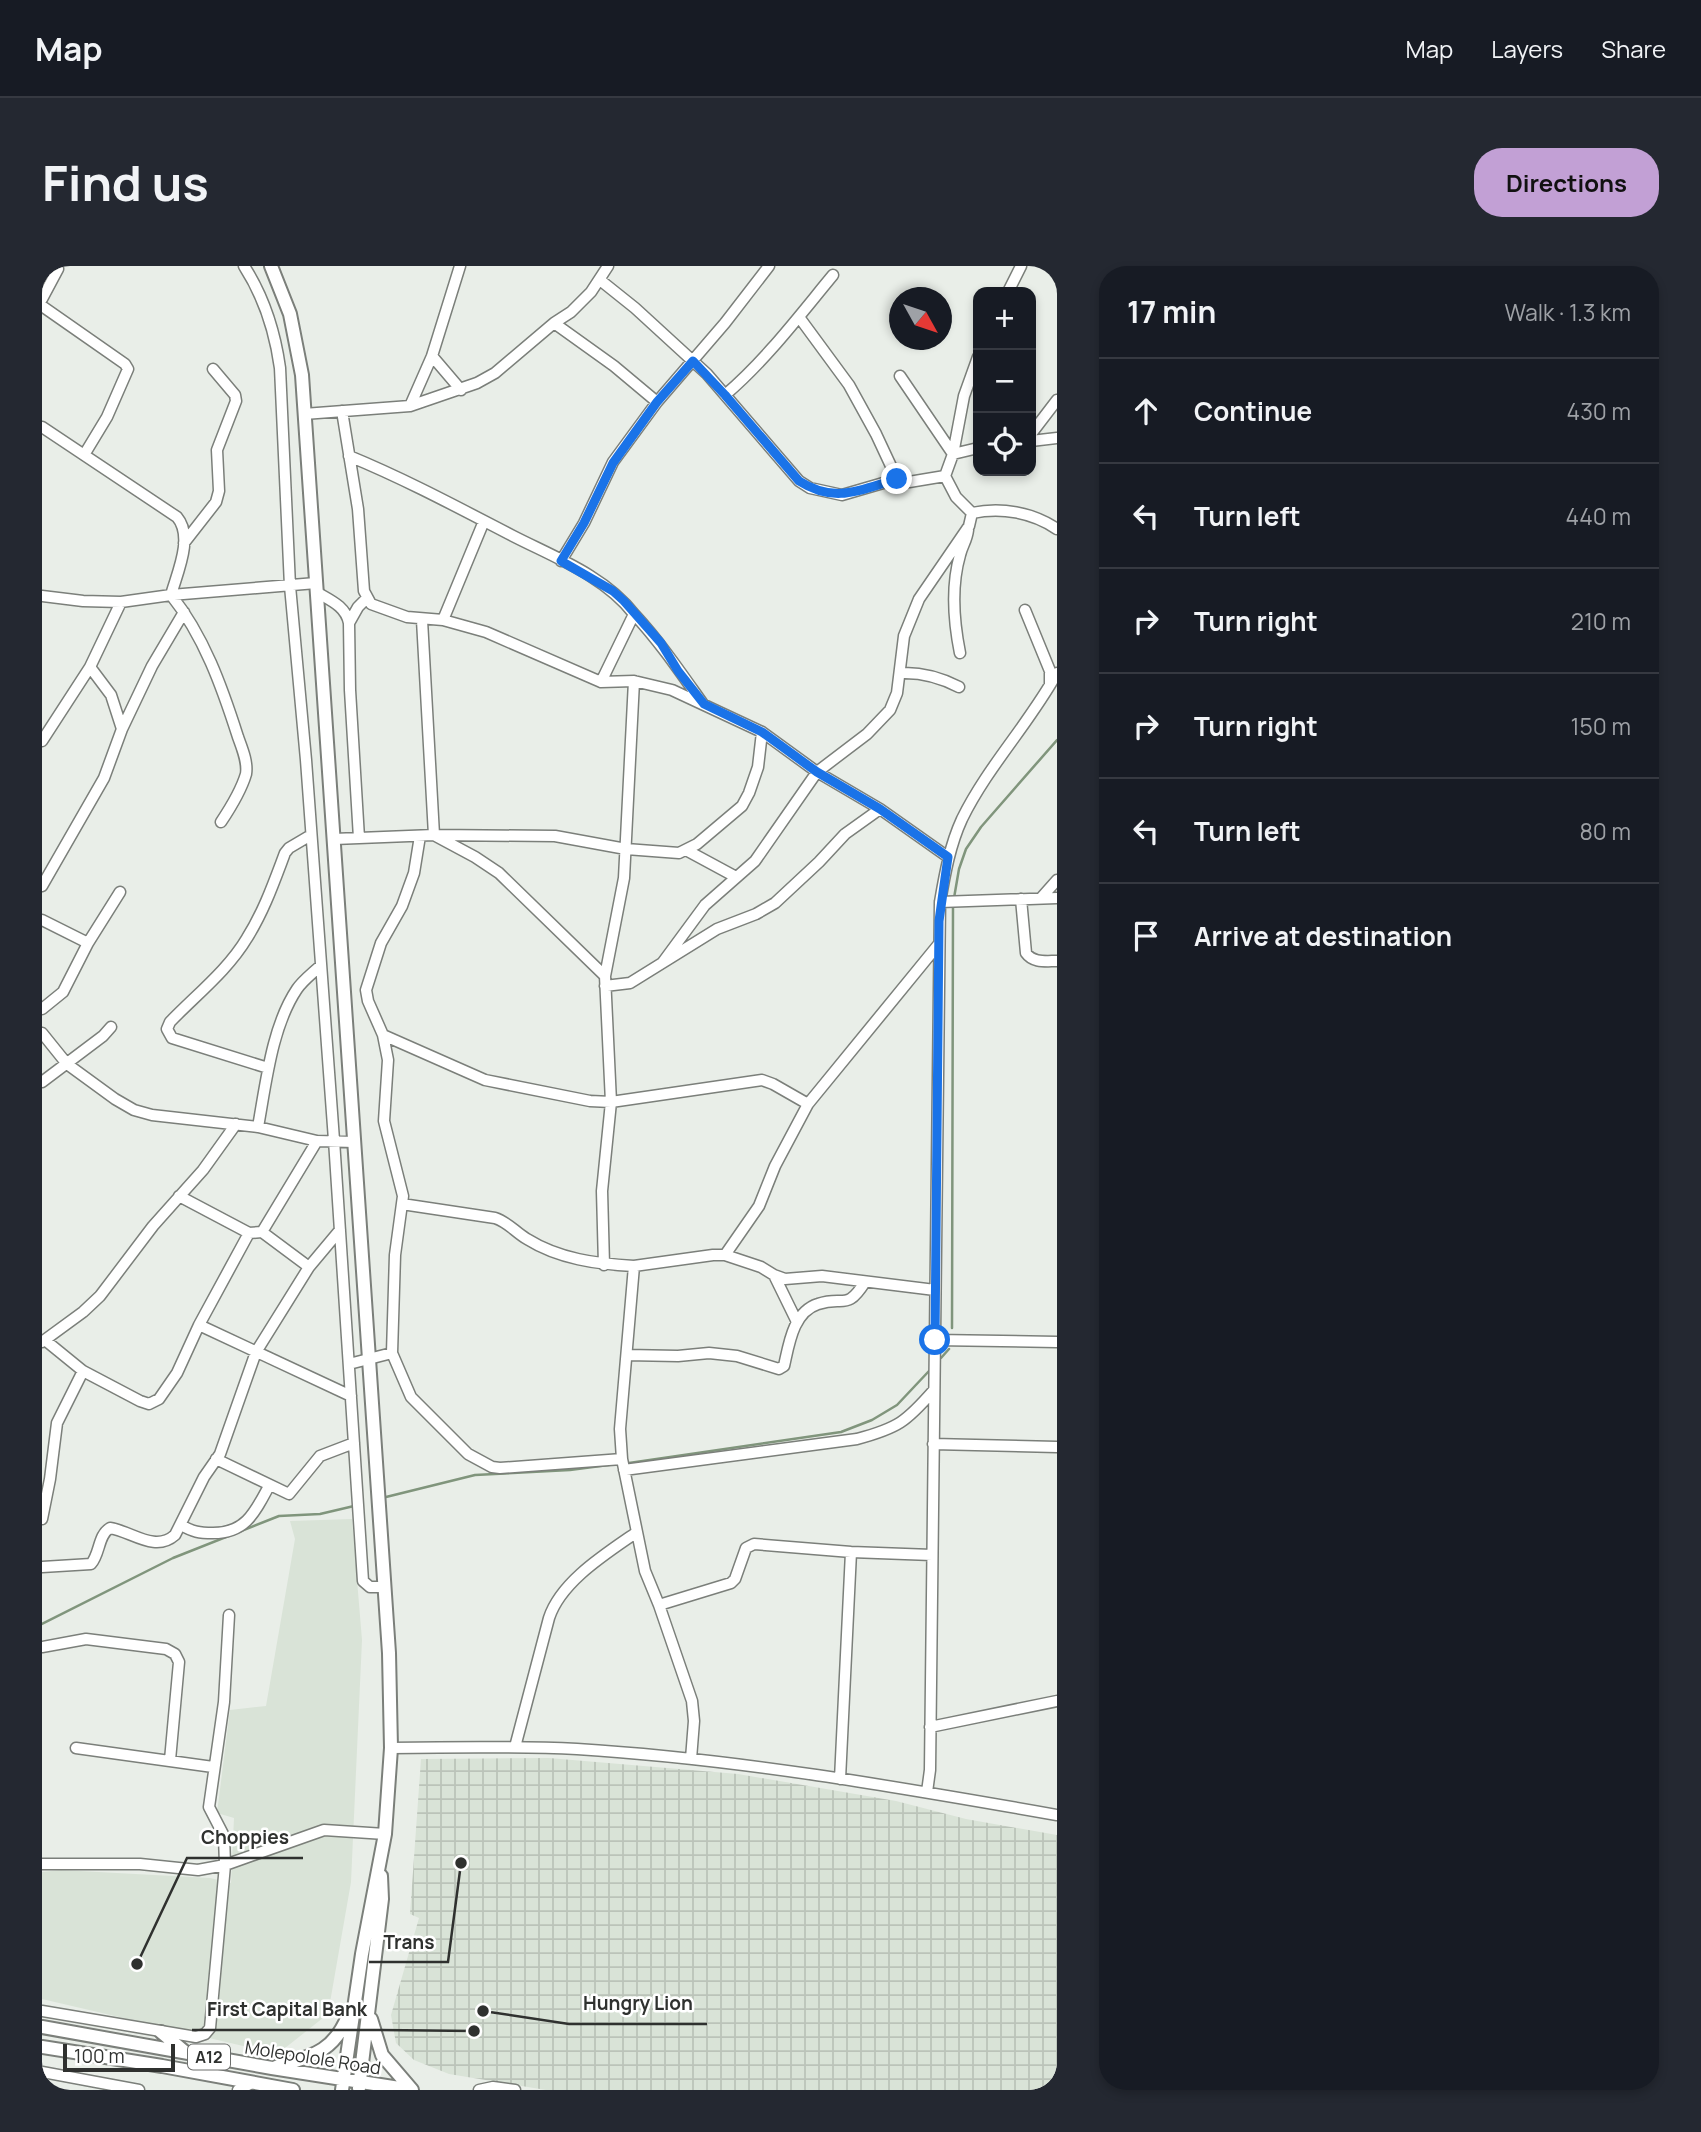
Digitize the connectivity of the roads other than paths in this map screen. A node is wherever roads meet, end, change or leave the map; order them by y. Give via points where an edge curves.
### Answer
1 (244, 266) edge
2 (271, 266) edge
3 (460, 266) edge
4 (608, 266) edge
5 (769, 266) edge
6 (1021, 266) edge
7 (58, 269) dead end
8 (833, 275) dead end
9 (600, 280) junction
10 (1010, 287) edge
11 (42, 299) edge
12 (42, 306) edge
13 (799, 317) junction
14 (554, 323) junction
15 (432, 356) junction
16 (693, 361) junction
17 (213, 369) dead end
18 (973, 371) edge
19 (900, 376) dead end
20 (461, 390) junction
21 (725, 395) junction
22 (1057, 400) edge
23 (657, 402) junction
24 (410, 406) junction
25 (342, 411) junction
26 (304, 414) junction
27 (42, 426) edge
28 (1036, 427) edge
29 (1057, 438) edge
30 (1036, 440) edge
31 (973, 449) edge
32 (953, 454) junction
33 (84, 455) junction
34 (349, 456) junction
35 (944, 476) junction
36 (897, 479) junction
37 (972, 513) junction
38 (484, 521) junction
39 (969, 526) junction
40 (1057, 529) edge
41 (184, 543) junction
42 (561, 561) junction
43 (290, 586) junction
44 (317, 588) junction
45 (171, 595) junction
46 (42, 596) edge
47 (367, 598) junction
48 (121, 602) junction
49 (1025, 610) dead end
50 (184, 612) junction
51 (634, 614) junction
52 (422, 620) junction
53 (443, 620) junction
54 (349, 623) junction
55 (960, 653) dead end
56 (90, 667) junction
57 (900, 673) junction
58 (1057, 673) edge
59 (634, 681) junction
60 (601, 682) junction
61 (1050, 685) junction
62 (959, 687) dead end
63 (704, 704) junction
64 (122, 729) junction
65 (762, 732) junction
66 (42, 741) edge
67 (817, 772) junction
68 (880, 809) junction
69 (221, 822) dead end
70 (311, 835) junction
71 (434, 835) junction
72 (420, 836) junction
73 (359, 838) junction
74 (334, 839) junction
75 (626, 849) junction
76 (686, 850) junction
77 (948, 857) junction
78 (736, 877) junction
79 (1057, 880) edge
80 (42, 886) edge
81 (120, 892) dead end
82 (1041, 898) junction
83 (1057, 898) edge
84 (1021, 899) junction
85 (949, 902) junction
86 (42, 920) edge
87 (88, 943) junction
88 (938, 945) junction
89 (1057, 961) edge
90 (663, 962) junction
91 (321, 965) junction
92 (605, 981) junction
93 (45, 1002) edge
94 (111, 1027) dead end
95 (42, 1033) edge
96 (383, 1035) junction
97 (67, 1064) junction
98 (268, 1068) junction
99 (42, 1082) edge
100 (611, 1102) junction
101 (808, 1104) junction
102 (236, 1124) junction
103 (258, 1127) junction
104 (334, 1140) junction
105 (317, 1141) junction
106 (355, 1142) junction
107 (179, 1196) junction
108 (402, 1203) junction
109 (340, 1230) junction
110 (262, 1232) junction
111 (249, 1233) junction
112 (725, 1255) junction
113 (604, 1265) junction
114 (309, 1266) junction
115 (634, 1266) junction
116 (774, 1275) junction
117 (865, 1282) junction
118 (935, 1290) junction
119 (797, 1322) junction
120 (199, 1325) junction
121 (935, 1340) junction
122 (44, 1341) edge
123 (1057, 1342) edge
124 (256, 1352) junction
125 (391, 1353) junction
126 (626, 1355) junction
127 (370, 1360) junction
128 (349, 1364) junction
129 (83, 1371) junction
130 (934, 1391) junction
131 (351, 1396) junction
132 (354, 1443) junction
133 (933, 1444) junction
134 (1057, 1447) edge
135 (216, 1459) junction
136 (623, 1465) junction
137 (269, 1486) junction
138 (42, 1519) edge
139 (181, 1525) junction
140 (637, 1532) junction
141 (851, 1552) junction
142 (932, 1555) junction
143 (42, 1567) edge
144 (385, 1587) junction
145 (659, 1605) junction
146 (229, 1615) dead end
147 (42, 1647) edge
148 (1057, 1702) edge
149 (930, 1727) junction
150 (514, 1747) junction
151 (76, 1748) dead end
152 (391, 1748) junction
153 (691, 1759) junction
154 (170, 1760) junction
155 (213, 1767) junction
156 (930, 1770) junction
157 (840, 1779) junction
158 (903, 1790) junction
159 (927, 1792) junction
160 (1057, 1815) edge
161 (385, 1834) junction
162 (42, 1864) edge
163 (225, 1865) junction
164 (380, 1866) junction
165 (355, 1998) junction
166 (368, 2008) junction
167 (42, 2011) edge
168 (42, 2028) edge
169 (161, 2032) junction
170 (42, 2047) edge
171 (185, 2053) junction
172 (272, 2068) junction
173 (42, 2072) edge
174 (255, 2081) junction
175 (343, 2085) edge
176 (359, 2086) edge
177 (286, 2089) edge
178 (139, 2090) edge
179 (237, 2090) edge
180 (412, 2090) edge
181 (479, 2090) edge
182 (515, 2090) edge

1 - 43 street via 260,295 278,359
2 - 26 main road via 296,336
3 - 15 street
4 - 9 street
5 - 16 street
6 - 10 street
7 - 11 street
8 - 13 street
9 - 14 street via 583,302
9 - 16 street
12 - 33 street via 128,369
13 - 21 street
13 - 36 street via 849,385
14 - 20 street via 495,373
14 - 23 street
15 - 20 street
15 - 24 street
16 - 21 street
16 - 23 street
17 - 41 street via 236,401 217,450 216,502
18 - 32 street
19 - 32 street
20 - 24 street
21 - 36 street via 810,488 842,495
22 - 28 street
23 - 42 street via 613,463
24 - 25 street
25 - 26 street
25 - 34 street
26 - 44 main road
27 - 33 street
29 - 30 street
31 - 32 street
32 - 35 street
33 - 41 street via 177,517
34 - 38 street
34 - 47 street
35 - 36 street via 909,482
35 - 37 street
37 - 39 street
37 - 40 street via 1003,510 1040,518
38 - 42 street
38 - 53 street
39 - 55 street via 955,592
39 - 57 street via 919,599 904,636
41 - 45 street
42 - 51 street via 613,591
43 - 44 street
43 - 45 street
43 - 70 street
44 - 54 street via 347,613
44 - 74 main road
45 - 48 street
45 - 50 street
46 - 48 street
47 - 52 street via 384,610
47 - 54 street
48 - 56 street
49 - 61 street via 1050,671
50 - 64 street
50 - 69 street via 214,668 244,754 246,772 236,800
51 - 60 street
51 - 63 street via 661,643
52 - 53 street
52 - 71 street
53 - 60 street via 486,632
54 - 73 street
56 - 64 street via 111,695
56 - 66 street
57 - 62 street via 914,672
57 - 67 street via 890,710
58 - 61 street
59 - 60 street
59 - 63 street
59 - 75 street
61 - 77 street via 977,791
63 - 65 street
64 - 80 street via 104,778
65 - 67 street
65 - 76 street via 758,767 742,806
67 - 68 street
67 - 78 street via 755,860
68 - 77 street
68 - 90 street via 845,834 775,903 717,929
70 - 91 street
70 - 98 street via 285,853 260,916 240,949 167,1029 172,1038
71 - 72 street
71 - 75 street via 555,836
71 - 92 street via 499,873
72 - 73 street
72 - 96 street via 414,873 381,943 366,989
73 - 74 street
74 - 106 main road
75 - 76 street
75 - 92 street
76 - 78 street
77 - 85 street
78 - 90 street via 705,905
79 - 82 street
81 - 87 street
82 - 83 street
82 - 84 street
84 - 85 street
84 - 89 street via 1026,953 1038,961
85 - 88 street
86 - 87 street
87 - 93 street via 63,992
88 - 101 street
88 - 118 street
90 - 92 street via 630,982
91 - 98 street via 299,985 286,1010
91 - 104 street
92 - 100 street
94 - 97 street
95 - 97 street
96 - 100 street via 485,1080
96 - 108 street via 388,1060 384,1121
97 - 99 street
97 - 102 street via 134,1110
98 - 103 street
100 - 101 street via 762,1080
100 - 113 street via 602,1191
101 - 112 street via 759,1206
102 - 103 street
102 - 107 street
103 - 105 street
104 - 105 street
104 - 106 street
104 - 109 street
105 - 110 street
106 - 127 main road
107 - 111 street
107 - 122 street via 93,1303
108 - 113 street via 495,1218 562,1255
108 - 125 street
109 - 114 street
109 - 128 street
110 - 111 street
110 - 114 street
111 - 120 street
112 - 115 street
112 - 116 street
113 - 115 street
114 - 124 street
115 - 126 street
116 - 117 street
116 - 119 street
117 - 118 street
117 - 119 street via 856,1297 815,1304
118 - 121 street
119 - 126 street via 779,1369 709,1353
120 - 124 street
120 - 129 street via 177,1373 153,1403 140,1401
121 - 123 street
121 - 130 street
122 - 129 street
124 - 131 street
124 - 135 street
125 - 127 street
125 - 136 street via 411,1397 468,1454 492,1467
126 - 136 street via 620,1429
127 - 128 street
127 - 144 main road
128 - 131 street
129 - 138 street via 57,1423
130 - 133 street
130 - 136 street via 906,1421 857,1439
131 - 132 street
132 - 137 street via 320,1456 290,1494
132 - 144 street via 363,1581 370,1587
133 - 134 street
133 - 142 street
135 - 137 street
135 - 139 street
136 - 140 street
137 - 139 street via 252,1515 236,1530 197,1533
139 - 143 street via 172,1538 162,1542 110,1528 104,1531 91,1564
140 - 145 street via 645,1572
140 - 150 street via 592,1564 554,1605
141 - 142 street
141 - 145 street via 754,1545 746,1548 731,1583
141 - 157 street
142 - 149 street
144 - 152 main road
145 - 153 street via 692,1701
146 - 155 street via 224,1702
147 - 154 street via 86,1639 175,1654 179,1662
148 - 149 street
149 - 156 street
150 - 152 street
150 - 153 street
151 - 154 street
152 - 161 main road
153 - 157 street
154 - 155 street
155 - 163 street via 209,1807 224,1836
156 - 158 street via 919,1784
156 - 159 street
157 - 158 street
158 - 159 street
159 - 160 street
161 - 163 street via 324,1829
161 - 164 main road
162 - 163 street via 140,1864 194,1870
163 - 169 street via 210,2028 196,2037
164 - 165 main road
164 - 166 main road via 382,1899
165 - 172 main road via 337,2038 322,2052
165 - 175 main road
166 - 176 main road
166 - 180 main road via 382,2055
167 - 169 street
168 - 171 main road, Molepolole Road / A12
169 - 171 main road
170 - 174 main road, Molepolole Road / A12
171 - 172 main road, Molepolole Road / A12
172 - 175 main road, Molepolole Road / A12
173 - 178 street
174 - 177 main road, Molepolole Road / A12
174 - 179 street
175 - 176 main road, Molepolole Road / A12
176 - 180 main road, Molepolole Road / A12
181 - 182 street

